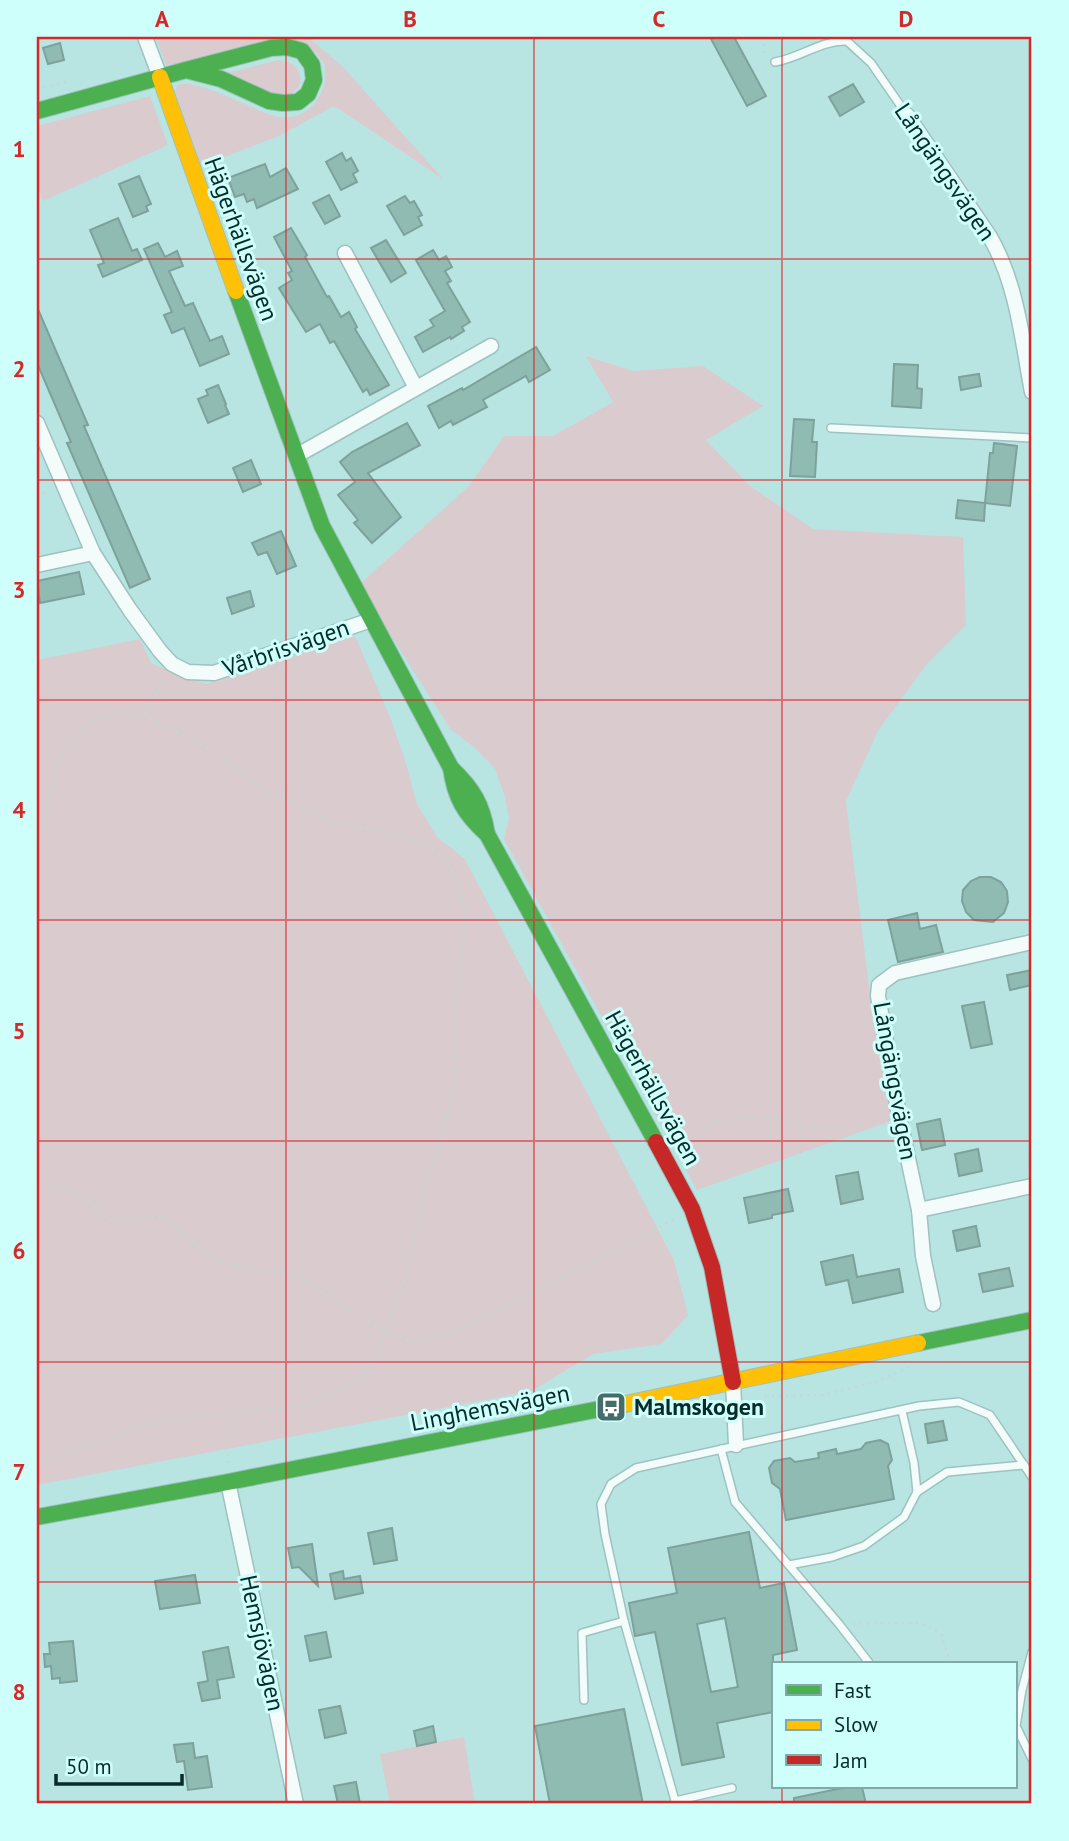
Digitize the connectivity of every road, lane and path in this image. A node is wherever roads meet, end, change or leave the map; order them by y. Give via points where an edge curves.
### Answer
1 (145, 37) edge
2 (764, 37) edge
3 (775, 62) joint
4 (187, 70) junction
5 (160, 77) junction
6 (37, 111) edge
7 (906, 115) joint
8 (345, 253) dead end
9 (491, 346) dead end
10 (416, 388) junction
11 (1032, 392) edge
12 (37, 423) edge
13 (831, 428) dead end
14 (1032, 438) edge
15 (296, 456) junction
16 (93, 553) junction
17 (37, 565) edge
18 (371, 620) junction
19 (172, 664) junction
20 (146, 715) junction
21 (37, 855) edge
22 (1032, 942) edge
23 (900, 1122) junction
24 (678, 1182) junction
25 (37, 1183) edge
26 (1032, 1186) edge
27 (692, 1209) junction
28 (919, 1209) junction
29 (933, 1304) dead end
30 (1032, 1320) edge
31 (387, 1332) junction
32 (733, 1382) junction
33 (902, 1411) junction
34 (229, 1413) junction
35 (736, 1445) junction
36 (721, 1448) junction
37 (37, 1460) edge
38 (1024, 1465) junction
39 (1032, 1477) edge
40 (228, 1482) junction
41 (917, 1492) junction
42 (37, 1517) edge
43 (789, 1565) junction
44 (624, 1621) junction
45 (839, 1624) junction
46 (1032, 1652) edge
47 (868, 1662) edge
48 (950, 1662) edge
49 (584, 1700) dead end
50 (1017, 1734) edge
51 (1032, 1759) edge
52 (732, 1788) dead end
53 (676, 1803) edge
54 (296, 1804) edge

1 - 5 street, Hägerhällsvägen
2 - 3 path via 764,57
3 - 7 lane, Långängsvägen via 846,41 871,63
4 - 4 street via 283,103 298,102 314,80 312,65 302,51 287,47
4 - 5 street
5 - 6 street
5 - 15 street, Hägerhällsvägen
7 - 11 street, Långängsvägen via 1000,255 1012,290
8 - 10 street
9 - 10 street
10 - 15 street
12 - 16 street
13 - 14 lane
15 - 18 street, Hägerhällsvägen via 322,526
16 - 17 street
16 - 19 street
18 - 19 street, Vårbrisvägen via 214,673 188,672
18 - 24 street, Hägerhällsvägen via 451,768 453,790 469,818 487,834
19 - 20 path
20 - 21 path via 120,713 96,720 78,732 63,751
20 - 31 path via 217,752 260,788 326,820 404,836 426,846 446,860 461,891 465,915 451,1101
22 - 23 street, Långängsvägen via 895,973 879,985
23 - 24 path via 849,1130 802,1126 771,1117 731,1119 696,1136
23 - 28 street, Långängsvägen
24 - 27 street, Hägerhällsvägen
25 - 31 path via 72,1190 108,1218 159,1217 171,1222 218,1258 297,1276
26 - 28 street
27 - 31 path via 446,1335 413,1340
27 - 32 street, Hägerhällsvägen via 712,1267
28 - 29 street, Långängsvägen
30 - 32 street, Linghemsvägen
31 - 34 path via 376,1359 340,1391 285,1408
32 - 35 street
32 - 40 street, Linghemsvägen
33 - 35 lane
33 - 38 lane via 959,1402 990,1415
33 - 41 lane
34 - 37 path via 150,1424
34 - 40 path
35 - 36 lane
36 - 43 lane via 735,1502
36 - 44 lane via 636,1468 611,1484 601,1504
38 - 39 lane
38 - 41 lane via 947,1472
40 - 42 street, Linghemsvägen
40 - 54 street, Hemsjövägen
41 - 43 lane via 904,1517 864,1546
43 - 45 lane
44 - 49 lane via 582,1633
44 - 53 lane
45 - 47 lane
45 - 48 path via 920,1623 941,1634
46 - 50 lane
50 - 51 lane
52 - 53 lane

